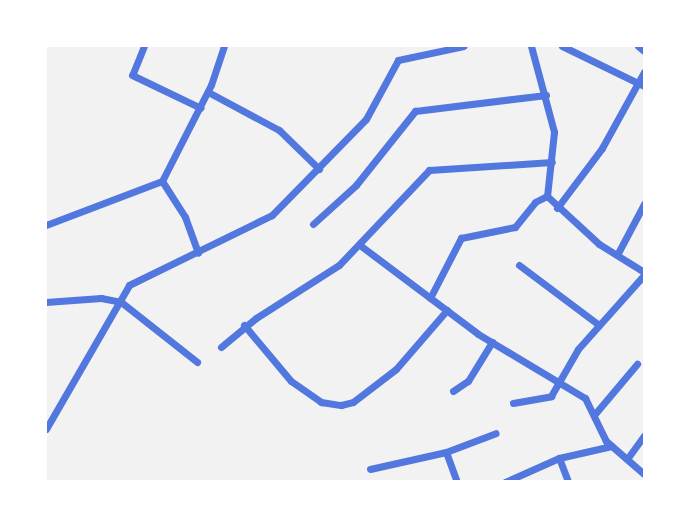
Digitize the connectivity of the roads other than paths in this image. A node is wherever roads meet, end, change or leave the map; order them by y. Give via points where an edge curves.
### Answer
1 (144, 46) edge
2 (224, 46) edge
3 (464, 46) edge
4 (531, 46) edge
5 (562, 46) edge
6 (638, 46) edge
7 (645, 51) edge
8 (645, 72) edge
9 (642, 85) edge
10 (208, 92) junction
11 (546, 95) junction
12 (201, 108) junction
13 (552, 162) junction
14 (319, 169) junction
15 (162, 181) junction
16 (547, 197) junction
17 (645, 204) edge
18 (557, 208) junction
19 (313, 224) dead end
20 (46, 225) edge
21 (361, 246) junction
22 (198, 253) junction
23 (617, 255) junction
24 (519, 265) dead end
25 (645, 273) edge
26 (430, 298) junction
27 (122, 300) junction
28 (46, 302) edge
29 (447, 310) junction
30 (600, 325) junction
31 (244, 326) junction
32 (492, 342) junction
33 (221, 347) dead end
34 (197, 362) dead end
35 (637, 364) dead end
36 (559, 382) junction
37 (453, 391) dead end
38 (513, 403) dead end
39 (46, 411) edge
40 (594, 415) junction
41 (53, 418) junction
42 (46, 429) edge
43 (496, 433) dead end
44 (645, 436) edge
45 (612, 446) junction
46 (446, 452) junction
47 (559, 458) junction
48 (626, 459) junction
49 (370, 469) dead end
50 (645, 474) edge
51 (457, 481) edge
52 (505, 481) edge
53 (568, 481) edge

1 - 12 street via 132,75
2 - 10 street
3 - 14 street via 398,60 366,119
4 - 11 street
5 - 9 street
6 - 7 street
8 - 9 street
9 - 18 street
10 - 12 street
10 - 14 street via 270,124
11 - 13 street via 555,131
11 - 19 street via 415,111 356,185
12 - 15 street
13 - 16 street
13 - 21 street via 429,170
14 - 22 street via 272,215
15 - 20 street
15 - 22 street via 185,217
16 - 18 street
16 - 26 street via 535,202 515,227 461,238
17 - 23 street
18 - 23 street
21 - 26 street
21 - 31 street
22 - 27 street via 129,285
23 - 25 street
24 - 30 street
25 - 30 street
26 - 29 street
27 - 28 street
27 - 34 street
27 - 41 street
29 - 31 street via 396,369 354,402 341,405 321,402 291,381
29 - 32 street
30 - 36 street via 578,349
31 - 33 street
32 - 36 street
32 - 37 street via 468,381
35 - 40 street
36 - 38 street via 545,400
36 - 40 street via 585,398
39 - 41 street
40 - 45 street
41 - 42 street
43 - 46 street
44 - 48 street
45 - 47 street
45 - 48 street
46 - 49 street
46 - 51 street
47 - 52 street
47 - 53 street
48 - 50 street

